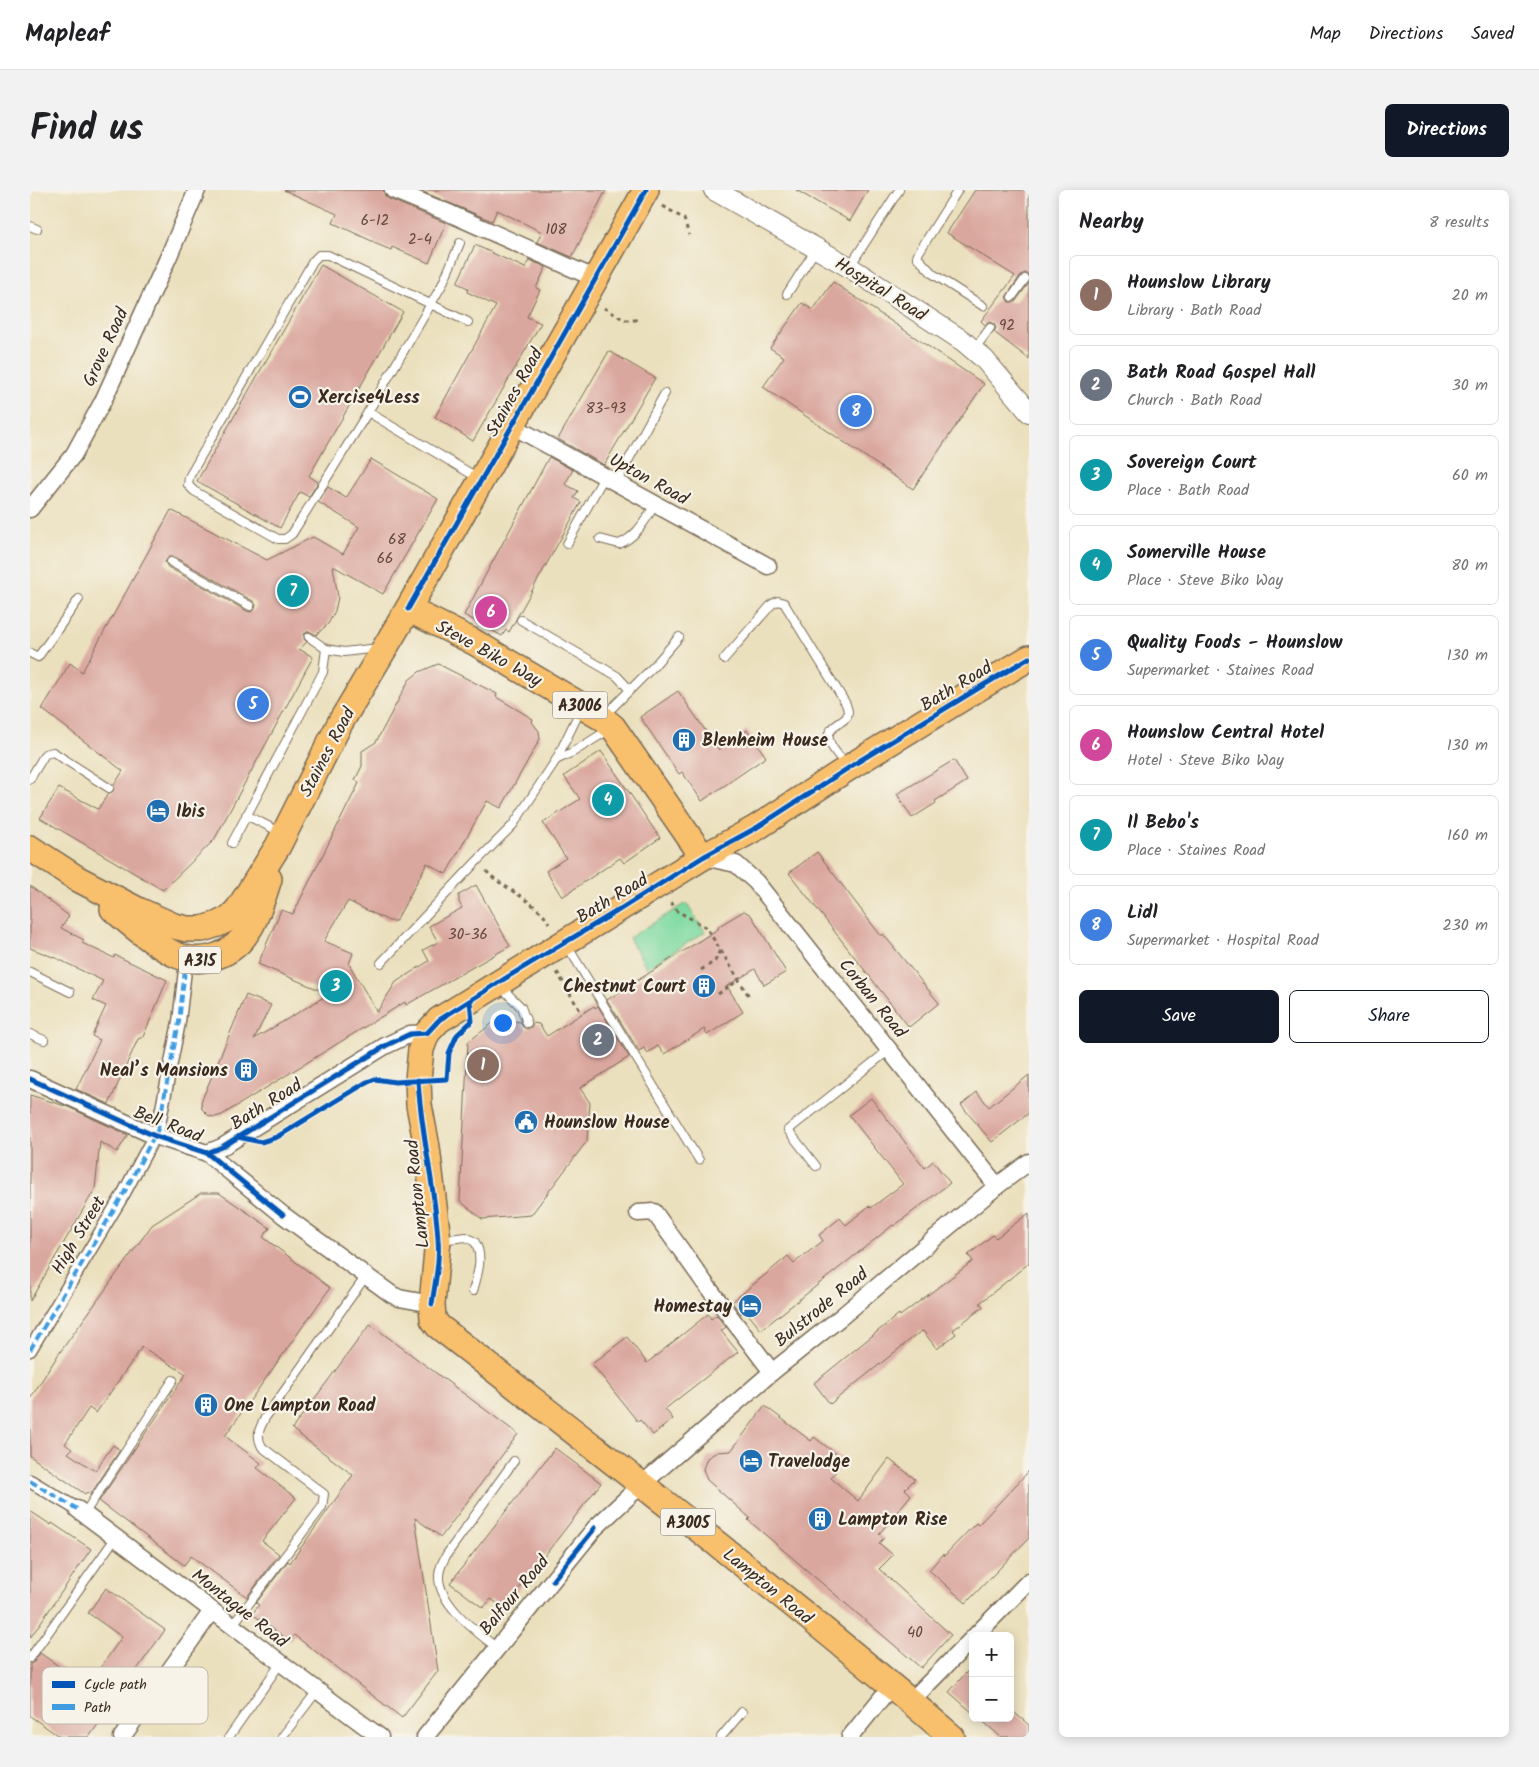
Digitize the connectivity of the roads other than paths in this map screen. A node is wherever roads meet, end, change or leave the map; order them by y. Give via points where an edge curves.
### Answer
1 (197, 190) edge
2 (393, 190) edge
3 (714, 190) edge
4 (898, 190) edge
5 (958, 190) edge
6 (645, 192) edge
7 (460, 243) dead end
8 (816, 249) junction
9 (849, 267) junction
10 (1025, 279) dead end
11 (589, 287) junction
12 (787, 294) dead end
13 (1012, 298) dead end
14 (432, 304) junction
15 (983, 306) dead end
16 (468, 322) dead end
17 (990, 328) dead end
18 (974, 350) junction
19 (665, 393) dead end
20 (368, 412) junction
21 (1029, 412) edge
22 (511, 425) junction
23 (481, 480) junction
24 (610, 480) junction
25 (655, 505) junction
26 (30, 509) edge
27 (600, 539) dead end
28 (566, 544) dead end
29 (171, 562) dead end
30 (768, 566) dead end
31 (79, 599) dead end
32 (250, 606) dead end
33 (408, 609) junction
34 (521, 620) dead end
35 (309, 637) dead end
36 (679, 637) dead end
37 (385, 647) junction
38 (326, 649) junction
39 (30, 653) edge
40 (1029, 658) edge
41 (724, 659) dead end
42 (629, 689) junction
43 (599, 717) junction
44 (556, 760) junction
45 (848, 768) junction
46 (30, 779) edge
47 (109, 788) dead end
48 (246, 815) junction
49 (281, 840) junction
50 (232, 843) dead end
51 (30, 848) edge
52 (702, 857) junction
53 (556, 948) junction
54 (381, 963) dead end
55 (185, 970) dead end
56 (30, 972) edge
57 (502, 980) junction
58 (70, 992) dead end
59 (527, 1023) dead end
60 (427, 1033) junction
61 (30, 1034) edge
62 (44, 1040) dead end
63 (889, 1050) junction
64 (30, 1079) edge
65 (155, 1136) junction
66 (207, 1154) junction
67 (699, 1160) dead end
68 (1029, 1162) edge
69 (816, 1166) dead end
70 (997, 1186) junction
71 (638, 1213) dead end
72 (438, 1240) junction
73 (366, 1276) junction
74 (473, 1291) dead end
75 (432, 1304) junction
76 (30, 1350) edge
77 (772, 1372) junction
78 (173, 1380) dead end
79 (514, 1461) dead end
80 (30, 1481) edge
81 (640, 1485) junction
82 (80, 1512) junction
83 (116, 1538) junction
84 (1029, 1581) edge
85 (212, 1611) junction
86 (232, 1626) junction
87 (979, 1632) edge
88 (969, 1642) edge
89 (496, 1648) junction
90 (30, 1658) edge
91 (280, 1664) junction
92 (172, 1667) edge
93 (892, 1685) junction
94 (317, 1691) junction
95 (911, 1701) junction
96 (742, 1712) dead end
97 (131, 1724) edge
98 (122, 1737) edge
99 (229, 1737) edge
100 (282, 1737) edge
101 (380, 1737) edge
102 (426, 1737) edge
103 (721, 1737) edge
104 (850, 1737) edge
105 (952, 1737) edge

1 - 26 street, Grove Road via 103,401 74,454
2 - 11 street via 451,214
3 - 8 street, Hospital Road
4 - 9 lane
5 - 15 lane via 918,257 933,274
6 - 11 main road, Staines Road / A315
7 - 14 lane
8 - 9 street, Hospital Road
8 - 12 lane
9 - 18 street, Hospital Road
10 - 13 lane
11 - 22 main road, Staines Road / A315
14 - 16 lane
14 - 20 lane
14 - 20 lane via 328,254 319,255 204,451 188,485 261,529 286,539
17 - 18 lane
18 - 21 street, Hospital Road
19 - 24 lane
20 - 23 lane
22 - 23 main road, Staines Road / A315
22 - 24 street, Upton Road
23 - 33 main road, Staines Road / A315
24 - 25 street, Upton Road
24 - 28 lane
25 - 27 lane via 630,538 619,544
25 - 30 street, Upton Road
29 - 32 lane
31 - 39 lane via 38,657
33 - 37 main road, Staines Road / A315
33 - 43 main road, Steve Biko Way / A3006 via 474,642
34 - 42 lane via 617,676
35 - 38 lane
36 - 42 lane
37 - 38 lane via 344,652
37 - 49 main road, Staines Road / A315 via 340,723
38 - 48 lane via 323,672
40 - 45 main road, Bath Road
41 - 45 lane via 772,604 784,603 846,704 847,717 830,730 828,736
42 - 43 lane
43 - 44 lane
43 - 44 lane via 574,752
43 - 52 main road, Steve Biko Way / A3006
44 - 54 lane via 513,825
45 - 52 main road, Bath Road via 756,828
46 - 47 lane via 45,754 53,752
48 - 49 lane
48 - 50 lane
49 - 51 main road, Staines Road / A315 via 252,926 242,941 228,952 202,960 177,956 78,879
52 - 53 main road, Bath Road
52 - 63 street, Corban Road via 736,864 756,882
53 - 57 main road, Bath Road
53 - 67 lane
55 - 65 street, High Street via 179,1022
56 - 58 lane
57 - 59 lane via 521,1006
57 - 60 main road, Bath Road via 439,1020
60 - 66 street, Bath Road via 410,1034 385,1046
60 - 72 main road, Lampton Road / A3005 via 421,1049 419,1105
61 - 62 lane
63 - 69 lane via 788,1130
63 - 70 street, Corban Road
64 - 65 street, Bell Road
65 - 66 street, Bell Road
65 - 76 street, High Street
66 - 73 street, Bell Road
68 - 70 street, Bulstrode Road
70 - 77 street, Bulstrode Road
71 - 77 street via 654,1212
72 - 74 lane via 466,1238 476,1242 479,1264
72 - 75 main road, Lampton Road / A3005
73 - 75 street, Bell Road via 399,1298
73 - 86 lane via 258,1432 262,1446 316,1486 324,1494 324,1500
75 - 81 main road, Lampton Road / A3005 via 433,1319 438,1326
77 - 81 street, Bulstrode Road
78 - 82 lane
79 - 89 lane via 447,1554 439,1577 450,1604
80 - 82 street
81 - 89 street, Balfour Road via 595,1528
81 - 93 main road, Lampton Road / A3005
82 - 83 street, Montague Road
83 - 85 street, Montague Road
83 - 90 lane
84 - 87 street
85 - 86 street, Montague Road
85 - 92 street
86 - 91 street, Montague Road
88 - 95 street
89 - 102 street, Balfour Road
91 - 94 street, Montague Road
91 - 99 lane
93 - 95 main road, Lampton Road / A3005
93 - 104 street
94 - 100 lane
94 - 101 street, Montague Road
95 - 105 main road, Lampton Road / A3005
96 - 103 lane
97 - 98 street

